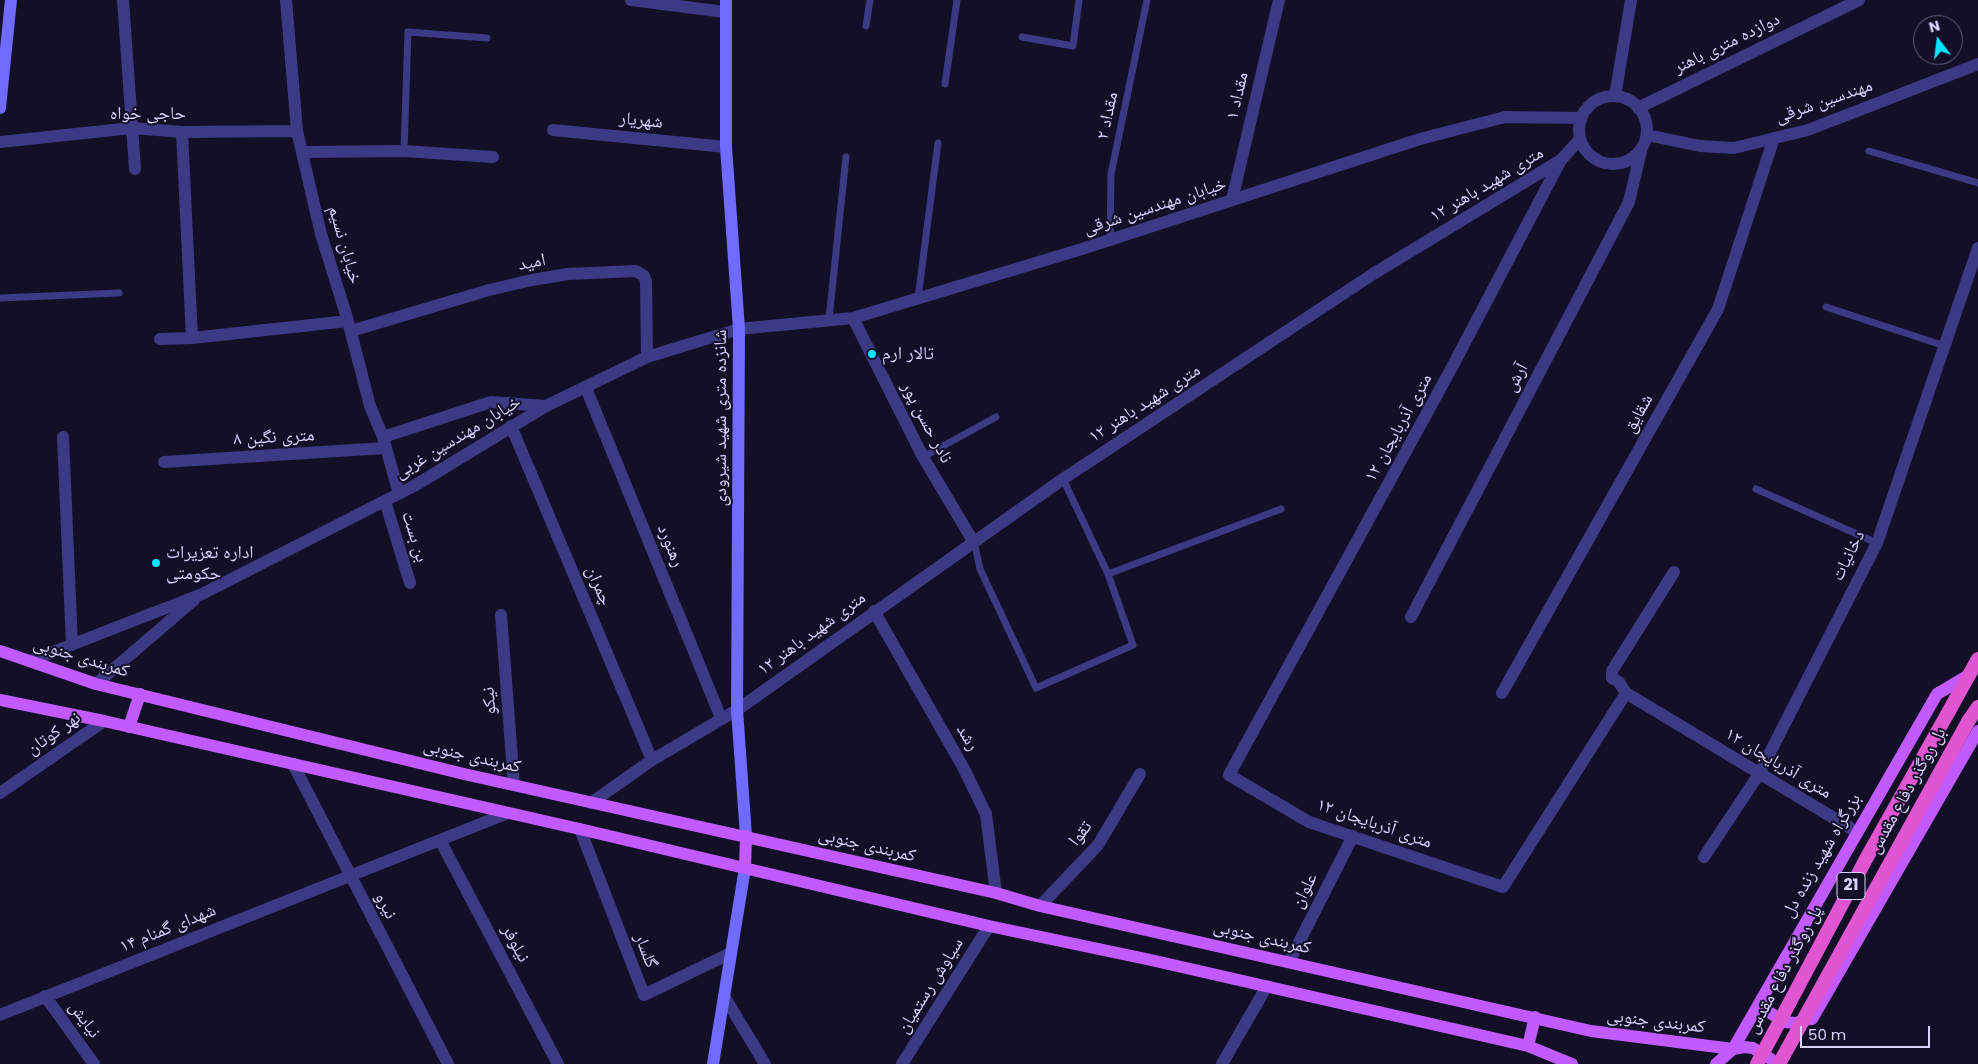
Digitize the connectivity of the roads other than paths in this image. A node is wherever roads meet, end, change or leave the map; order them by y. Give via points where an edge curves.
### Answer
1 (11, 0) edge
2 (123, 0) edge
3 (286, 0) edge
4 (631, 0) edge
5 (870, 0) edge
6 (957, 0) edge
7 (1080, 0) edge
8 (1148, 0) edge
9 (1279, 0) edge
10 (1631, 0) edge
11 (1859, 0) edge
12 (726, 6) edge
13 (866, 26) dead end
14 (1022, 37) dead end
15 (487, 38) dead end
16 (1978, 64) edge
17 (945, 84) dead end
18 (1614, 96) junction
19 (0, 108) edge
20 (1638, 108) junction
21 (1581, 118) junction
22 (132, 128) junction
23 (553, 130) dead end
24 (297, 131) junction
25 (182, 132) junction
26 (1647, 135) junction
27 (1774, 138) junction
28 (1580, 139) junction
29 (0, 142) edge
30 (938, 144) dead end
31 (726, 147) junction
32 (404, 151) junction
33 (1869, 151) dead end
34 (302, 152) junction
35 (1641, 152) junction
36 (493, 156) dead end
37 (846, 157) dead end
38 (1561, 160) junction
39 (134, 169) dead end
40 (1978, 183) edge
41 (1232, 200) junction
42 (1110, 240) junction
43 (1978, 248) edge
44 (119, 293) dead end
45 (0, 298) edge
46 (918, 298) junction
47 (1826, 307) dead end
48 (853, 318) junction
49 (830, 320) junction
50 (350, 326) junction
51 (739, 328) junction
52 (192, 338) junction
53 (160, 339) dead end
54 (1945, 346) junction
55 (647, 357) junction
56 (586, 388) junction
57 (546, 406) junction
58 (996, 417) dead end
59 (511, 426) junction
60 (63, 437) dead end
61 (384, 443) junction
62 (923, 457) junction
63 (164, 462) dead end
64 (1064, 478) junction
65 (1756, 489) dead end
66 (399, 494) junction
67 (385, 501) junction
68 (1281, 510) dead end
69 (974, 541) junction
70 (1877, 543) junction
71 (1674, 572) dead end
72 (1108, 574) junction
73 (410, 583) dead end
74 (202, 594) junction
75 (874, 611) junction
76 (501, 615) dead end
77 (1411, 617) dead end
78 (72, 645) junction
79 (0, 651) edge
80 (1978, 659) edge
81 (30, 661) junction
82 (1969, 676) junction
83 (96, 684) junction
84 (1502, 693) dead end
85 (1626, 693) junction
86 (140, 694) junction
87 (0, 700) edge
88 (1978, 707) edge
89 (737, 710) junction
90 (721, 718) junction
91 (104, 721) junction
92 (129, 727) junction
93 (1978, 731) edge
94 (652, 760) junction
95 (293, 764) junction
96 (1140, 774) dead end
97 (1759, 774) junction
98 (514, 785) junction
99 (0, 794) edge
100 (591, 803) junction
101 (508, 813) junction
102 (580, 829) junction
103 (1858, 832) junction
104 (746, 836) junction
105 (1353, 836) junction
106 (440, 840) junction
107 (1704, 857) dead end
108 (745, 868) junction
109 (350, 875) junction
110 (996, 893) junction
111 (1040, 906) junction
112 (989, 926) junction
113 (731, 953) junction
114 (1288, 962) junction
115 (1267, 986) junction
116 (45, 996) junction
117 (724, 996) junction
118 (1762, 998) junction
119 (1, 1013) edge
120 (1535, 1017) junction
121 (1812, 1018) junction
122 (1528, 1046) junction
123 (1733, 1049) junction
124 (94, 1064) edge
125 (448, 1064) edge
126 (558, 1064) edge
127 (713, 1064) edge
128 (764, 1064) edge
129 (902, 1064) edge
130 (1222, 1064) edge
131 (1572, 1064) edge
132 (1716, 1064) edge
133 (1757, 1064) edge
134 (1774, 1064) edge
135 (1779, 1064) edge
136 (1785, 1064) edge

1 - 19 main road
2 - 22 street
3 - 24 street, خیابان نسیم
4 - 12 street
5 - 13 lane
6 - 17 lane
7 - 14 lane via 1073,46
8 - 42 lane, مقداد ۲ via 1111,174
9 - 41 street, مقداد ۱
10 - 18 street
11 - 20 street, دوازده متری باهنر
12 - 31 main road, شانزده متری شهید شیرودی
15 - 32 lane via 408,32
16 - 27 street, مهندسین شرقی via 1808,130
18 - 20 street via 1625,98
18 - 21 street via 1594,102
20 - 26 street via 1646,123
21 - 28 street
21 - 41 street, خیابان مهندسین شرقی via 1505,117 1420,139
22 - 25 street, حاجی خواه
22 - 29 street, حاجی خواه
22 - 39 street
23 - 31 street, شهریار
24 - 25 street, حاجی خواه
24 - 34 street, خیابان نسیم
25 - 52 street
26 - 27 street, مهندسین شرقی via 1700,146 1734,148
26 - 35 street
27 - 84 street, شقایق via 1718,309
28 - 35 street via 1585,150 1604,163 1627,161
28 - 38 street, ۱۲ متری شهید باهنر
30 - 46 lane
31 - 51 main road, شانزده متری شهید شیرودی
32 - 34 street
32 - 36 street
33 - 40 lane
34 - 50 street, خیابان نسیم via 321,234
35 - 77 street, آرش via 1629,202
37 - 49 lane
38 - 64 street, ۱۲ متری شهید باهنر via 1373,274
38 - 105 street, ۱۲ متری آذربایجان via 1229,775 1309,822
41 - 42 street, خیابان مهندسین شرقی
42 - 46 street, خیابان مهندسین شرقی
43 - 54 street, دخانیات
44 - 45 lane
46 - 48 street, خیابان مهندسین شرقی
47 - 54 lane
48 - 49 street, خیابان مهندسین شرقی
48 - 62 street, نادر حسن پور
49 - 51 street, خیابان مهندسین شرقی
50 - 52 street, امید
50 - 55 street, امید via 532,280 568,274 636,271 646,281
50 - 61 street, خیابان نسیم via 370,406
51 - 55 street, خیابان مهندسین غربی
51 - 89 main road, شانزده متری شهید شیرودی
52 - 53 street, امید
54 - 70 street, دخانیات
55 - 56 street, خیابان مهندسین غربی
56 - 57 street, خیابان مهندسین غربی
56 - 90 street, رهنورد
57 - 59 street, خیابان مهندسین غربی
57 - 61 street, ۸ متری نگین via 491,402
58 - 62 lane
59 - 66 street, خیابان مهندسین غربی
59 - 94 street, چمران
60 - 78 street
61 - 63 street, ۸ متری نگین
61 - 66 street, خیابان نسیم
62 - 69 street, نادر حسن پور
64 - 69 street, ۱۲ متری شهید باهنر
64 - 72 lane
65 - 70 lane
66 - 67 street, خیابان مهندسین غربی
67 - 73 street, بن بست
67 - 74 street, خیابان مهندسین غربی
68 - 72 lane
69 - 72 lane via 980,569 1036,688 1132,645
69 - 75 street, ۱۲ متری شهید باهنر
70 - 97 street, دخانیات
71 - 85 street via 1612,671 1612,678
74 - 78 street
74 - 83 street
75 - 89 street, ۱۲ متری شهید باهنر
75 - 110 street, رشد via 963,767 986,814
76 - 98 street, نیکو
78 - 81 street
79 - 81 main road, کمربندی جنوبی
80 - 82 highway, 21
81 - 83 main road, کمربندی جنوبی
82 - 103 main road, بزرگراه شهید زنده دل via 1938,694
82 - 133 highway, پل روگذر دفاع مقدس / 21, bridge via 1866,859
83 - 86 main road, کمربندی جنوبی
85 - 97 street, ۱۲ متری آذربایجان
85 - 105 street, ۱۲ متری آذربایجان via 1503,887
86 - 92 main road
86 - 98 main road, کمربندی جنوبی
87 - 91 main road
88 - 135 highway, بل روگذر دفاع مقدس / 21, bridge
89 - 90 street, ۱۲ متری شهید باهنر
89 - 104 main road, شانزده متری شهید شیرودی
90 - 94 street, ۱۲ متری شهید باهنر
91 - 92 main road
91 - 99 street, نهر کوتان
92 - 95 main road
93 - 121 main road
94 - 100 street, ۱۲ متری شهید باهنر
95 - 101 main road
95 - 109 street, نیرو
96 - 111 street, تقوا via 1098,845
97 - 103 street, ۱۲ متری آذربایجان
97 - 107 street, دخانیات
98 - 100 main road, کمربندی جنوبی
100 - 104 main road, کمربندی جنوبی
101 - 102 main road
101 - 106 street, ۱۴ شهدای گمنام
102 - 108 main road
102 - 113 street, گلسار via 644,995
103 - 118 main road, بزرگراه شهید زنده دل
104 - 108 main road
104 - 110 main road, کمربندی جنوبی
105 - 114 street, علوان
106 - 109 street, ۱۴ شهدای گمنام
106 - 126 street, نیلوفر
108 - 112 main road
108 - 113 main road
109 - 116 street, ۱۴ شهدای گمنام
109 - 125 street, نیرو
110 - 111 main road, کمربندی جنوبی
111 - 114 main road, کمربندی جنوبی
112 - 115 main road
112 - 129 street, سیاوش رستمیان
113 - 117 main road
114 - 120 main road, کمربندی جنوبی
115 - 122 main road
115 - 130 street
116 - 119 street, ۱۴ شهدای گمنام
116 - 124 street, نیایش
117 - 127 main road
117 - 128 street
118 - 121 main road via 1769,1012 1784,1022 1796,1023
118 - 123 main road, بزرگراه شهید زنده دل
120 - 122 main road
120 - 123 main road, کمربندی جنوبی via 1591,1031
121 - 136 main road
122 - 131 main road
123 - 132 main road, بزرگراه شهید زنده دل
123 - 134 main road, کمربندی جنوبی via 1753,1048

